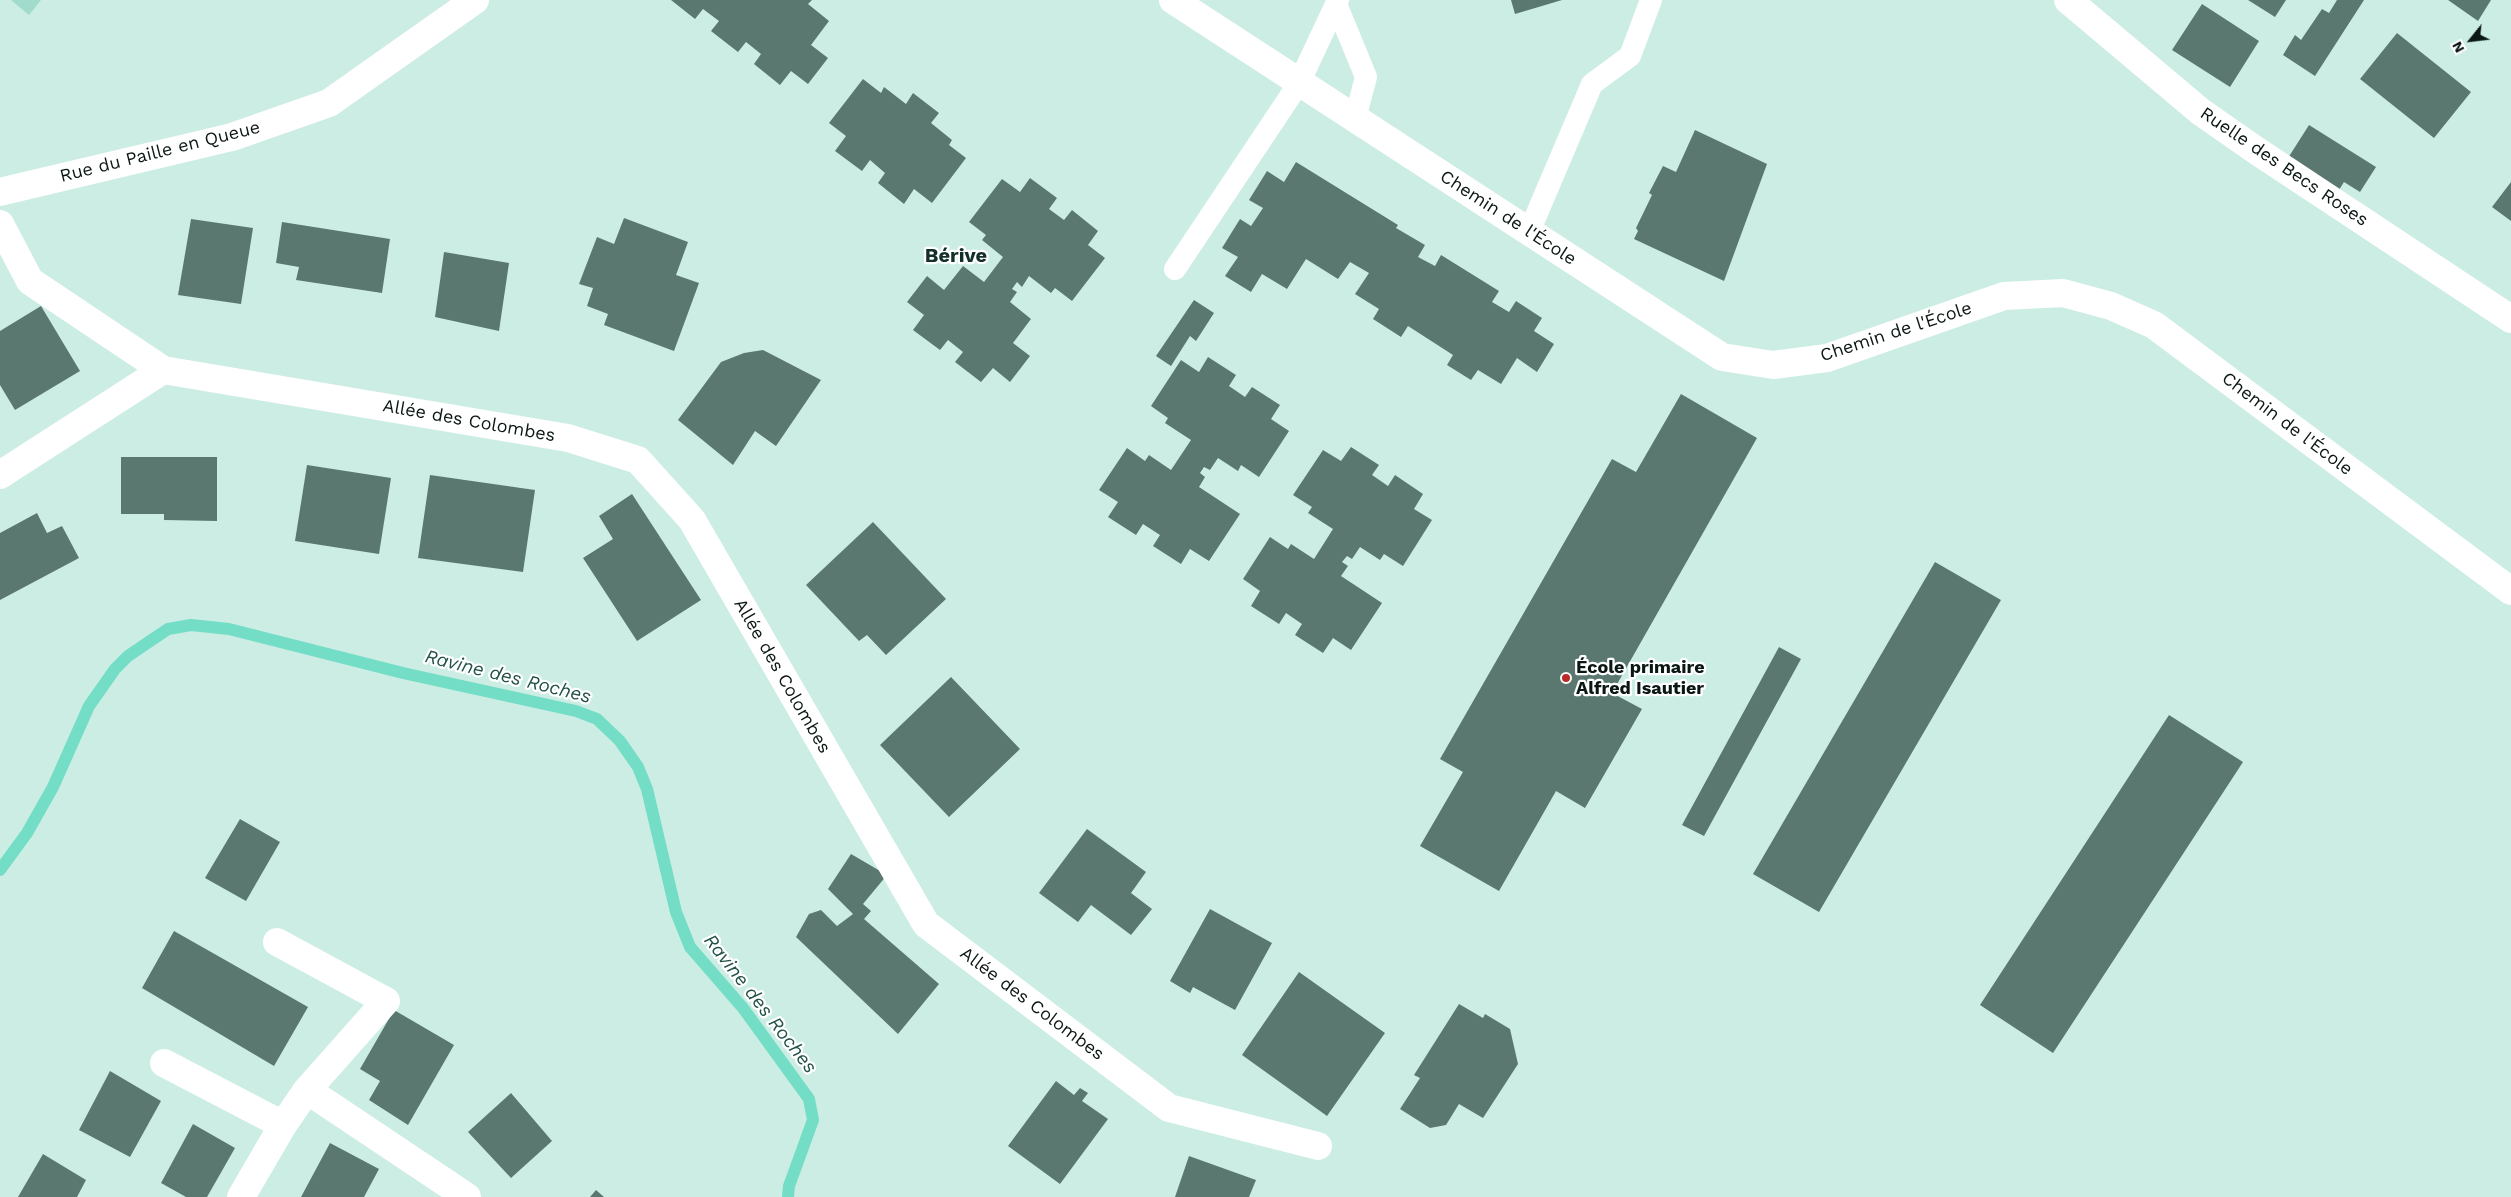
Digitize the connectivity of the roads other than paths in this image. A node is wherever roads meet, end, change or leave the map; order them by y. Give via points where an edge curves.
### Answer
1 (1173, 0) edge
2 (1651, 0) edge
3 (2068, 0) edge
4 (471, 2) edge
5 (1337, 2) edge
6 (1298, 83) junction
7 (1355, 119) junction
8 (0, 192) edge
9 (0, 224) edge
10 (1529, 232) junction
11 (1175, 270) dead end
12 (2511, 319) edge
13 (163, 370) junction
14 (0, 475) edge
15 (2511, 591) edge
16 (277, 942) dead end
17 (164, 1063) dead end
18 (307, 1090) junction
19 (283, 1125) junction
20 (1318, 1146) dead end
21 (241, 1197) edge
22 (467, 1197) edge

1 - 6 street, Chemin de l'École
2 - 10 lane via 1630,56 1592,84
3 - 12 street, Ruelle des Becs Roses via 2201,112
4 - 8 street, Rue du Paille en Queue via 329,103 232,137
5 - 6 lane
5 - 7 lane via 1366,77
6 - 7 street, Chemin de l'École
6 - 11 lane
7 - 10 street, Chemin de l'École
9 - 13 street, Allée des Colombes via 30,281
10 - 15 street, Chemin de l'École via 1722,357 1773,365 1826,358 2004,296 2063,293 2111,306 2154,325
13 - 14 street
13 - 20 street, Allée des Colombes via 568,438 638,460 692,520 926,924 1169,1108
16 - 18 street via 386,1001
17 - 19 street
18 - 19 street
18 - 22 street
19 - 21 street

